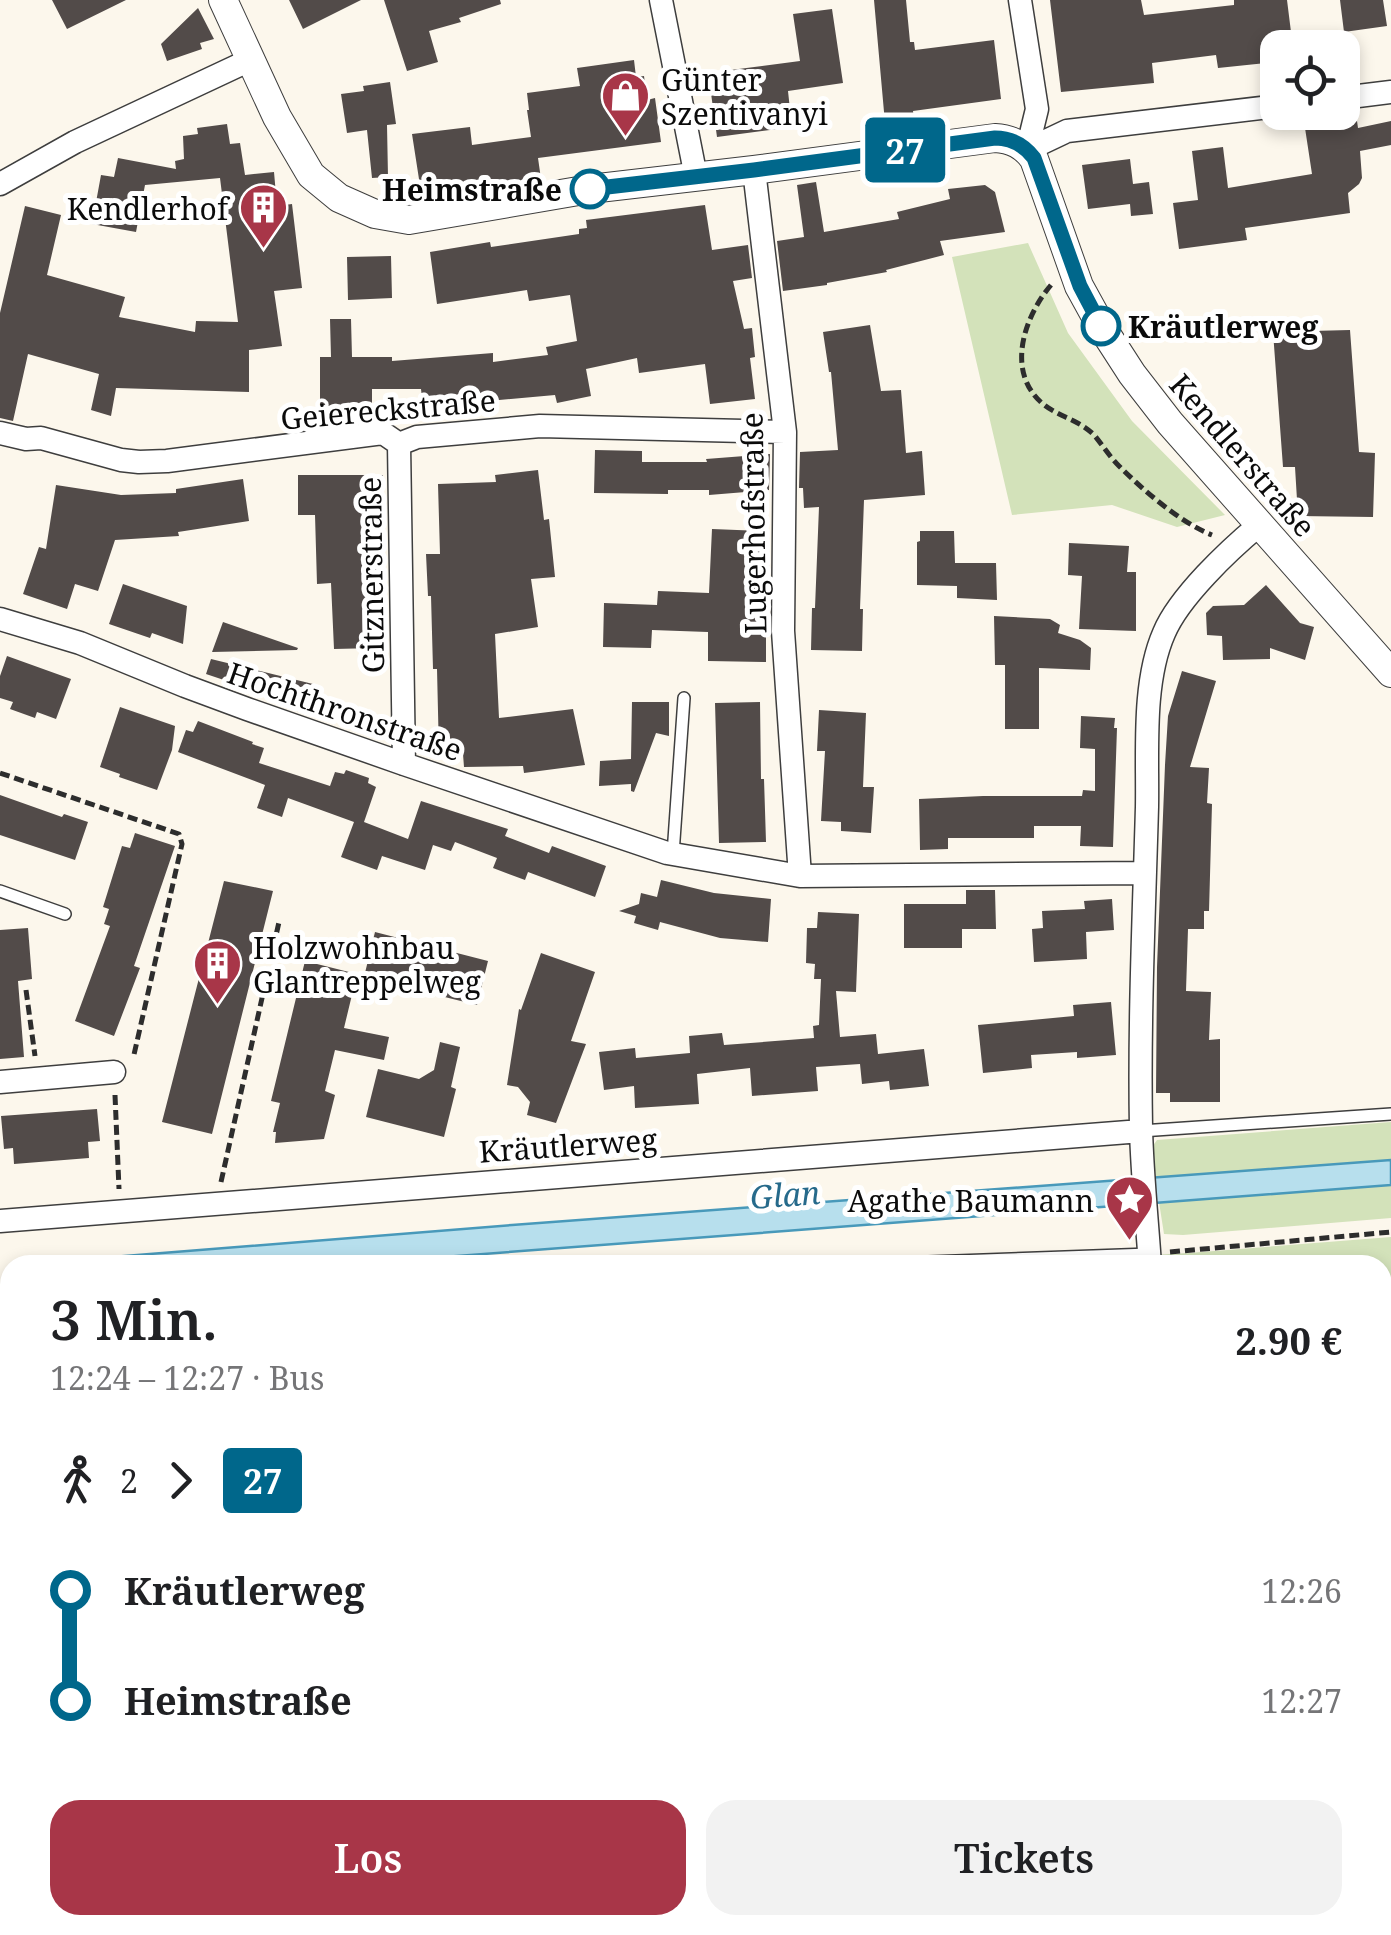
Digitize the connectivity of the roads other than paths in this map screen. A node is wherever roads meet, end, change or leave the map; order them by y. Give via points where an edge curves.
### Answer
1 (222, 0) edge
2 (661, 0) edge
3 (1020, 0) edge
4 (250, 60) junction
5 (1391, 92) edge
6 (1360, 96) edge
7 (1260, 108) edge
8 (1028, 150) junction
9 (754, 170) junction
10 (696, 177) junction
11 (0, 184) edge
12 (785, 432) junction
13 (0, 433) edge
14 (399, 444) junction
15 (1254, 519) junction
16 (0, 619) edge
17 (1391, 673) edge
18 (684, 698) dead end
19 (404, 764) junction
20 (673, 854) junction
21 (1145, 873) junction
22 (800, 876) junction
23 (0, 890) edge
24 (65, 914) dead end
25 (114, 1072) road end
26 (0, 1082) edge
27 (1391, 1114) edge
28 (1142, 1138) junction
29 (0, 1221) edge
30 (1150, 1252) edge
31 (1080, 1255) edge

1 - 4 street
2 - 10 street
3 - 8 street via 1037,110
4 - 10 street via 311,175 339,198 375,214 410,220
4 - 11 street
5 - 6 street
7 - 8 street via 1067,131
8 - 9 street via 995,138
8 - 15 street, Kendlerstraße via 1101,326 1170,423
9 - 10 street
9 - 12 street, Lugerhofstraße
12 - 14 street, Geiereckstraße via 540,426
12 - 22 street, Lugerhofstraße via 783,631
13 - 14 street, Geiereckstraße via 140,462 382,433
14 - 19 street, Gitznerstraße
15 - 17 street, Kendlerstraße
15 - 21 street via 1182,605 1155,659
16 - 19 street, Hochthronstraße
18 - 20 lane
19 - 20 street, Hochthronstraße
20 - 22 street, Hochthronstraße
21 - 22 street, Hochthronstraße
21 - 28 street
23 - 24 lane
25 - 26 street
27 - 28 lane, Kräutlerweg
28 - 29 street, Kräutlerweg
28 - 30 street
30 - 31 lane

